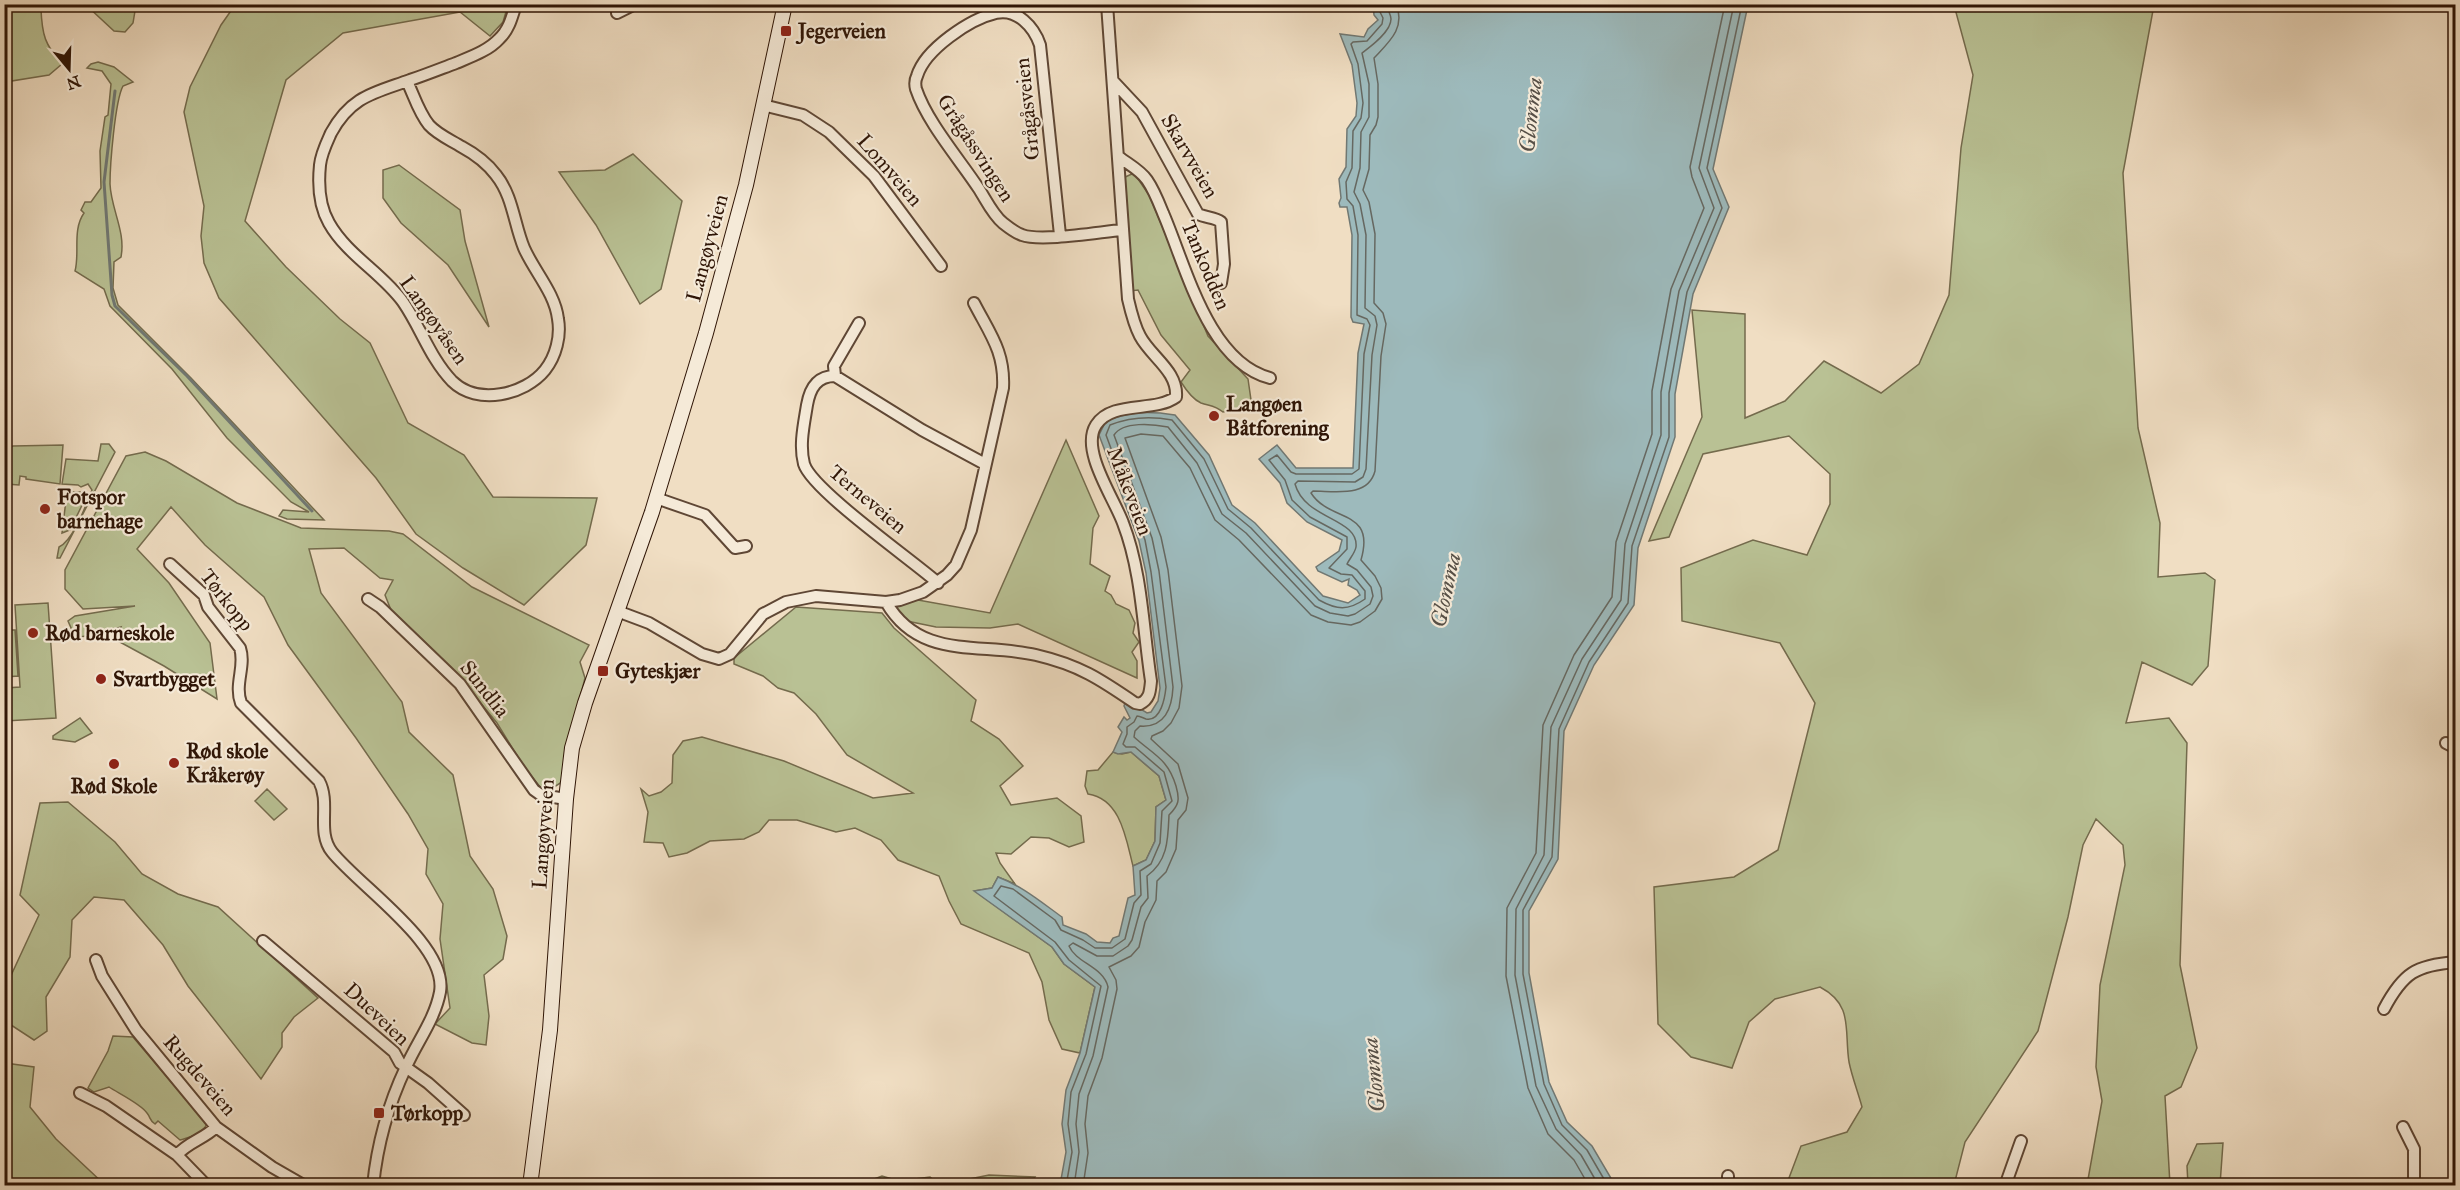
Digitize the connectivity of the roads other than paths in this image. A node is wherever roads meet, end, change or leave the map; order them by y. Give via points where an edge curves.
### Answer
1 (516, 4) edge
2 (635, 4) edge
3 (785, 4) edge
4 (1107, 4) edge
5 (997, 8) edge
6 (617, 13) dead end
7 (407, 81) junction
8 (1113, 81) junction
9 (763, 105) junction
10 (1119, 157) junction
11 (1122, 230) junction
12 (1060, 236) junction
13 (941, 266) dead end
14 (1221, 283) dead end
15 (974, 303) dead end
16 (859, 324) dead end
17 (835, 376) junction
18 (1270, 378) dead end
19 (985, 464) junction
20 (656, 498) junction
21 (746, 546) dead end
22 (170, 564) dead end
23 (938, 583) junction
24 (368, 599) dead end
25 (886, 602) junction
26 (617, 611) junction
27 (566, 799) junction
28 (263, 940) dead end
29 (96, 960) dead end
30 (2456, 962) edge
31 (2384, 1009) dead end
32 (406, 1067) junction
33 (80, 1093) dead end
34 (464, 1115) dead end
35 (216, 1127) junction
36 (2403, 1127) dead end
37 (2021, 1141) dead end
38 (177, 1155) junction
39 (202, 1183) edge
40 (305, 1185) edge
41 (373, 1185) edge
42 (530, 1185) edge
43 (2005, 1185) edge
44 (2414, 1185) edge

1 - 7 street, Langøyåsen via 508,28 493,44
2 - 6 street
3 - 9 main road, Langøyveien
4 - 8 street, Måkeveien
5 - 12 street, Grågåsveien via 1022,19 1040,45
5 - 12 street, Grågåssvingen via 942,42 921,67 915,86 929,115 1001,222 1022,235
7 - 7 street, Langøyåsen via 430,126 484,162 498,177 514,210 524,246 554,303 559,334 556,347 534,381 513,392 484,394 456,385 430,353 402,301 339,237 323,209 321,158 336,125 349,107 365,96
8 - 10 street, Måkeveien
8 - 14 street, Skarvveien via 1142,112 1198,214 1221,222
9 - 13 street, Lomveien via 803,115 836,139 874,176
9 - 20 main road, Langøyveien via 727,259
10 - 11 street, Måkeveien
10 - 18 street, Tankodden via 1148,181 1217,337 1253,374
11 - 12 street, Grågåssvingen
11 - 25 street, Måkeveien via 1133,317 1140,336 1177,386 1176,397 1169,402 1106,416 1090,437 1134,561 1151,681 1146,701 1135,703 1093,675 1053,660 933,642 903,626
15 - 19 street via 998,347 1004,369
16 - 17 street via 834,366
17 - 19 street
17 - 23 street, Terneveien via 817,380 808,396 802,432 807,471 824,490
19 - 23 street via 971,530 956,565
20 - 21 street via 705,515 735,548
20 - 26 main road, Langøyveien
22 - 32 street, Tørkopp via 204,595 208,608 240,648 237,687 241,703 320,782 330,850 411,930 437,965 441,979 434,1012
23 - 25 street via 912,597
24 - 27 street, Sundlia via 460,684 534,790
25 - 26 street via 816,596 786,602 763,614 730,654 719,659
26 - 27 main road, Langøyveien via 578,726
27 - 42 main road, Langøyveien via 550,1030
28 - 32 street, Dueveien via 394,1052
29 - 35 street, Rugdeveien via 136,1030
30 - 31 street via 2411,972
32 - 34 street, Dueveien
32 - 41 street, Tørkopp via 391,1107
33 - 38 street via 106,1106
35 - 38 street
35 - 40 street, Rugdeveien
36 - 44 street via 2414,1149
37 - 43 street
38 - 39 street

